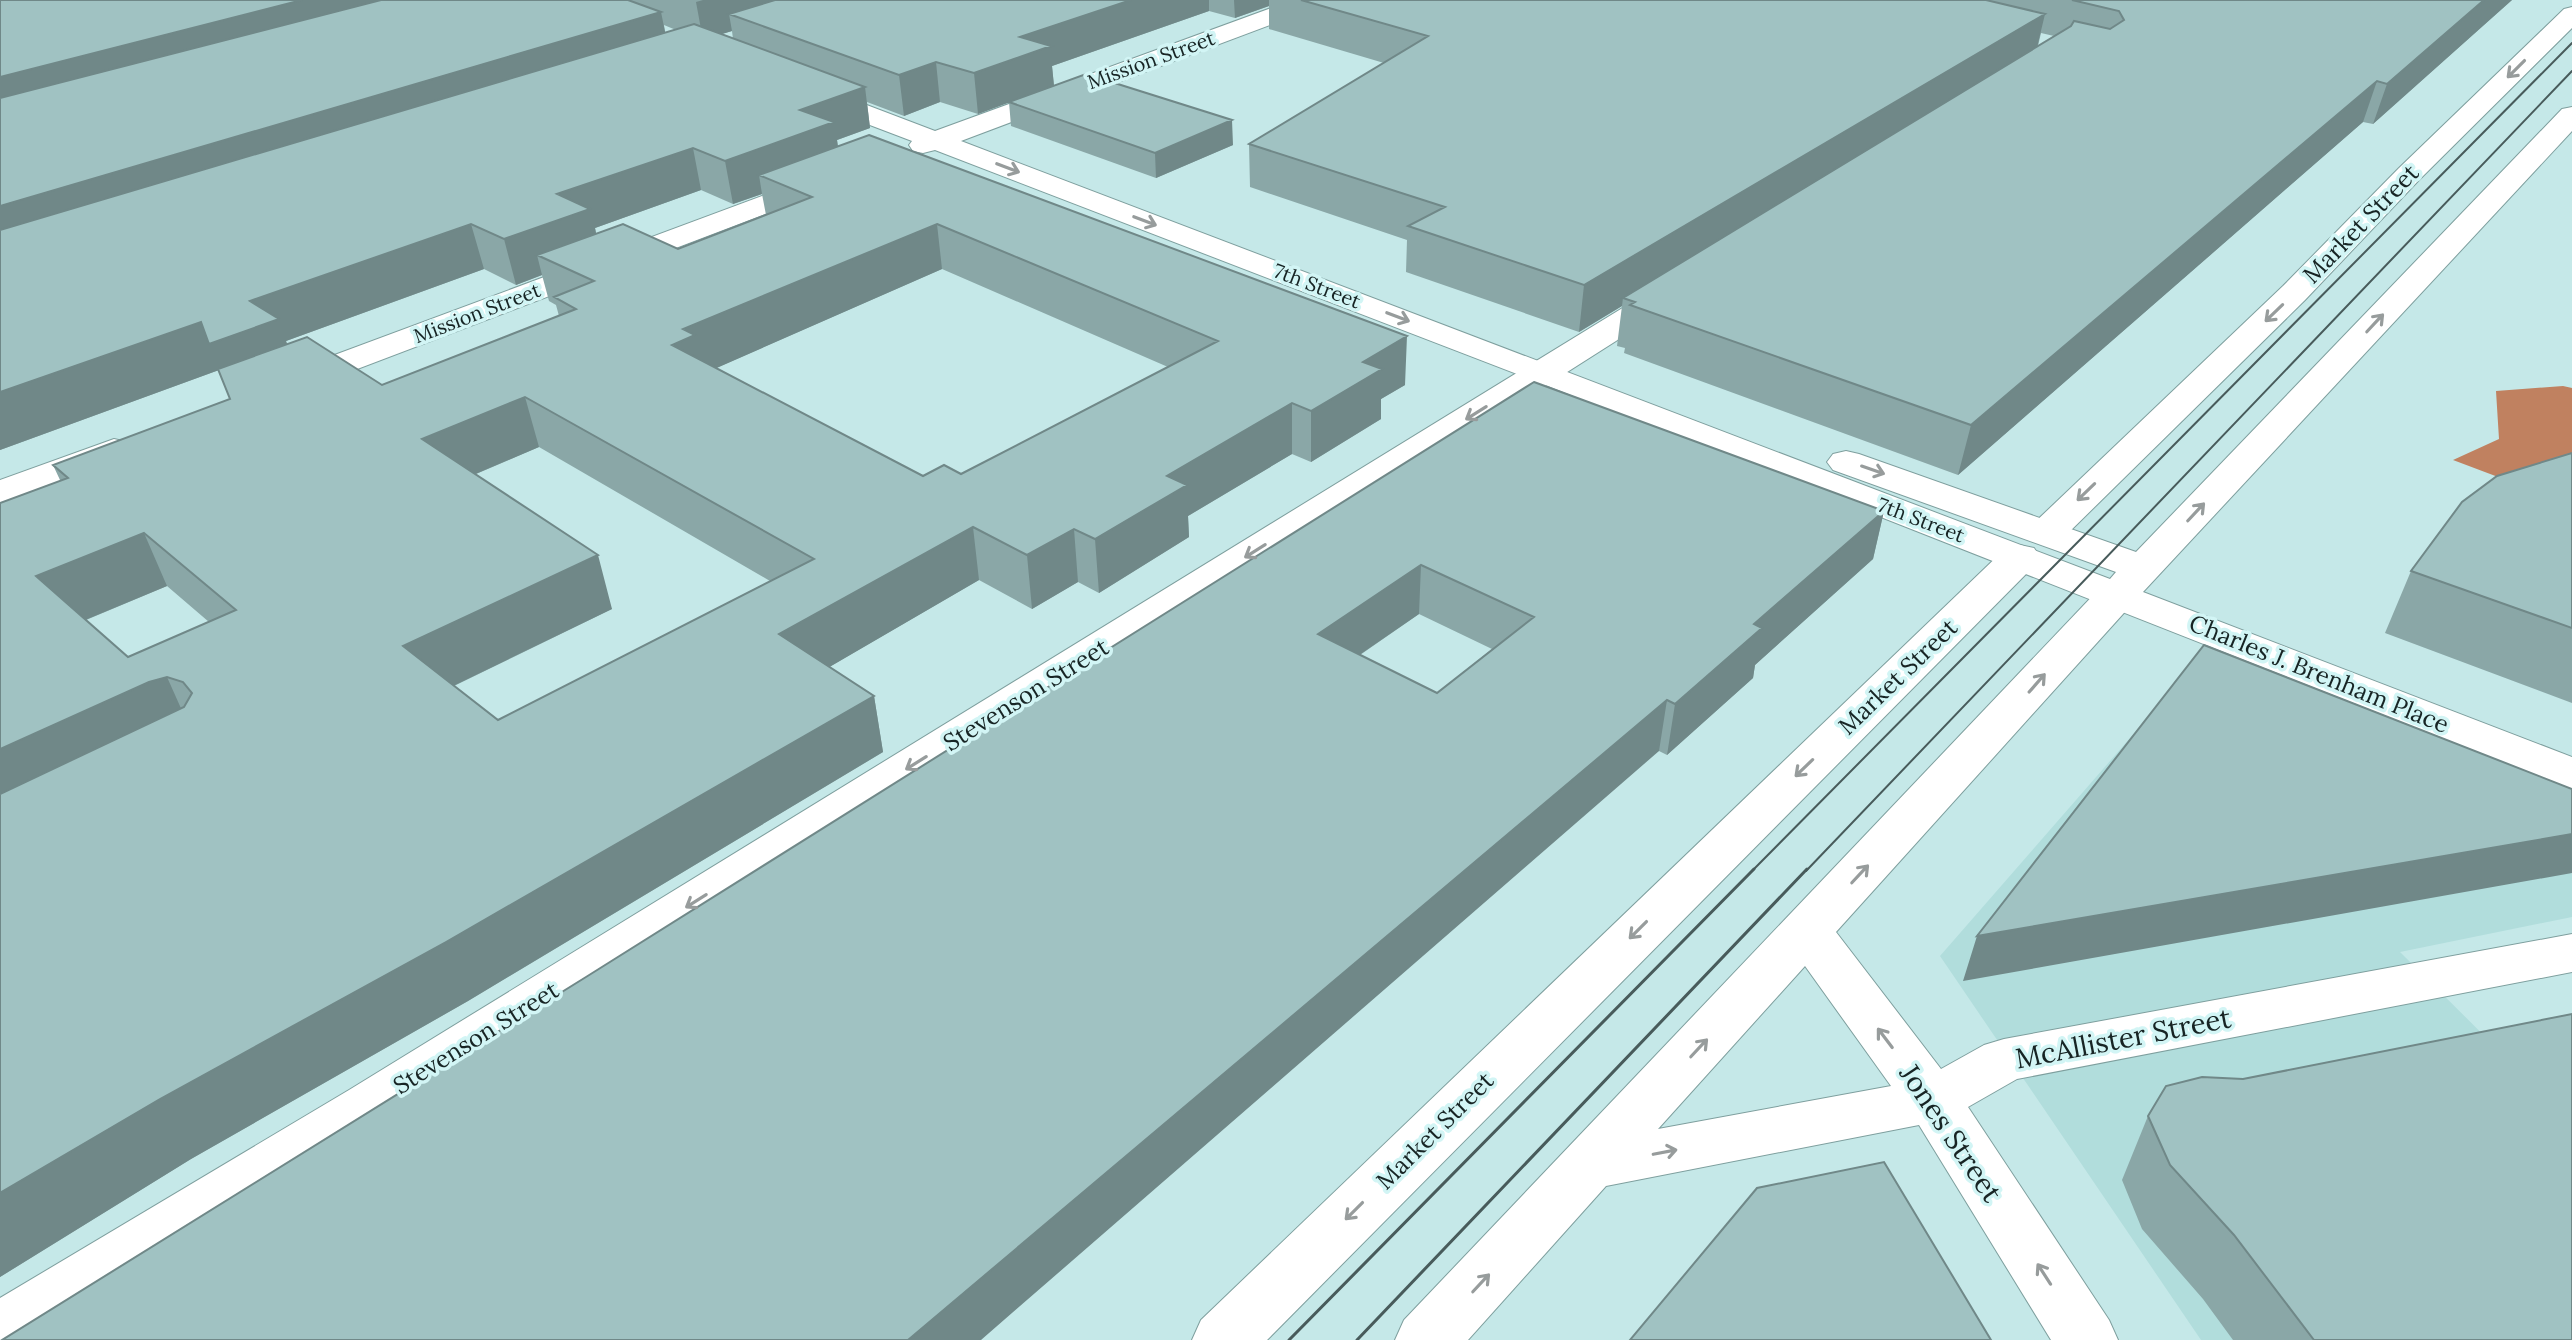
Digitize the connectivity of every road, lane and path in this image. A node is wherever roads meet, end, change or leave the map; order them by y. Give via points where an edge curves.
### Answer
1 (1315, 0) edge
2 (2572, 14) edge
3 (794, 87) edge
4 (2572, 115) edge
5 (935, 141) junction
6 (887, 158) edge
7 (845, 174) edge
8 (1693, 278) edge
9 (1542, 372) junction
10 (265, 393) edge
11 (139, 440) edge
12 (0, 493) edge
13 (2033, 545) junction
14 (2066, 575) joint
15 (2130, 582) junction
16 (2572, 774) edge
17 (1807, 931) junction
18 (2572, 953) edge
19 (1933, 1100) junction
20 (1589, 1166) junction
21 (0, 1331) edge
22 (1224, 1340) edge
23 (1427, 1340) edge
24 (2086, 1340) edge

1 - 5 street, Mission Street
2 -> 13 street, Market Street
3 - 5 street, 7th Street
15 -> 4 street
5 - 6 street, Mission Street
5 -> 9 street, 7th Street
7 - 10 street, Mission Street
8 - 9 street, Stevenson Street
9 -> 13 street, 7th Street via 1688,429
9 -> 21 street, Stevenson Street
11 - 12 street
13 - 14 street, 7th Street
13 - 15 street
13 -> 22 street, Market Street
14 - 15 street, Charles J. Brenham Place
15 - 16 street, Charles J. Brenham Place
17 -> 15 street
19 -> 17 street, Jones Street
20 -> 17 street
18 - 19 street, McAllister Street via 2004,1060
20 -> 19 street, McAllister Street
24 -> 19 street, Jones Street
23 -> 20 street

